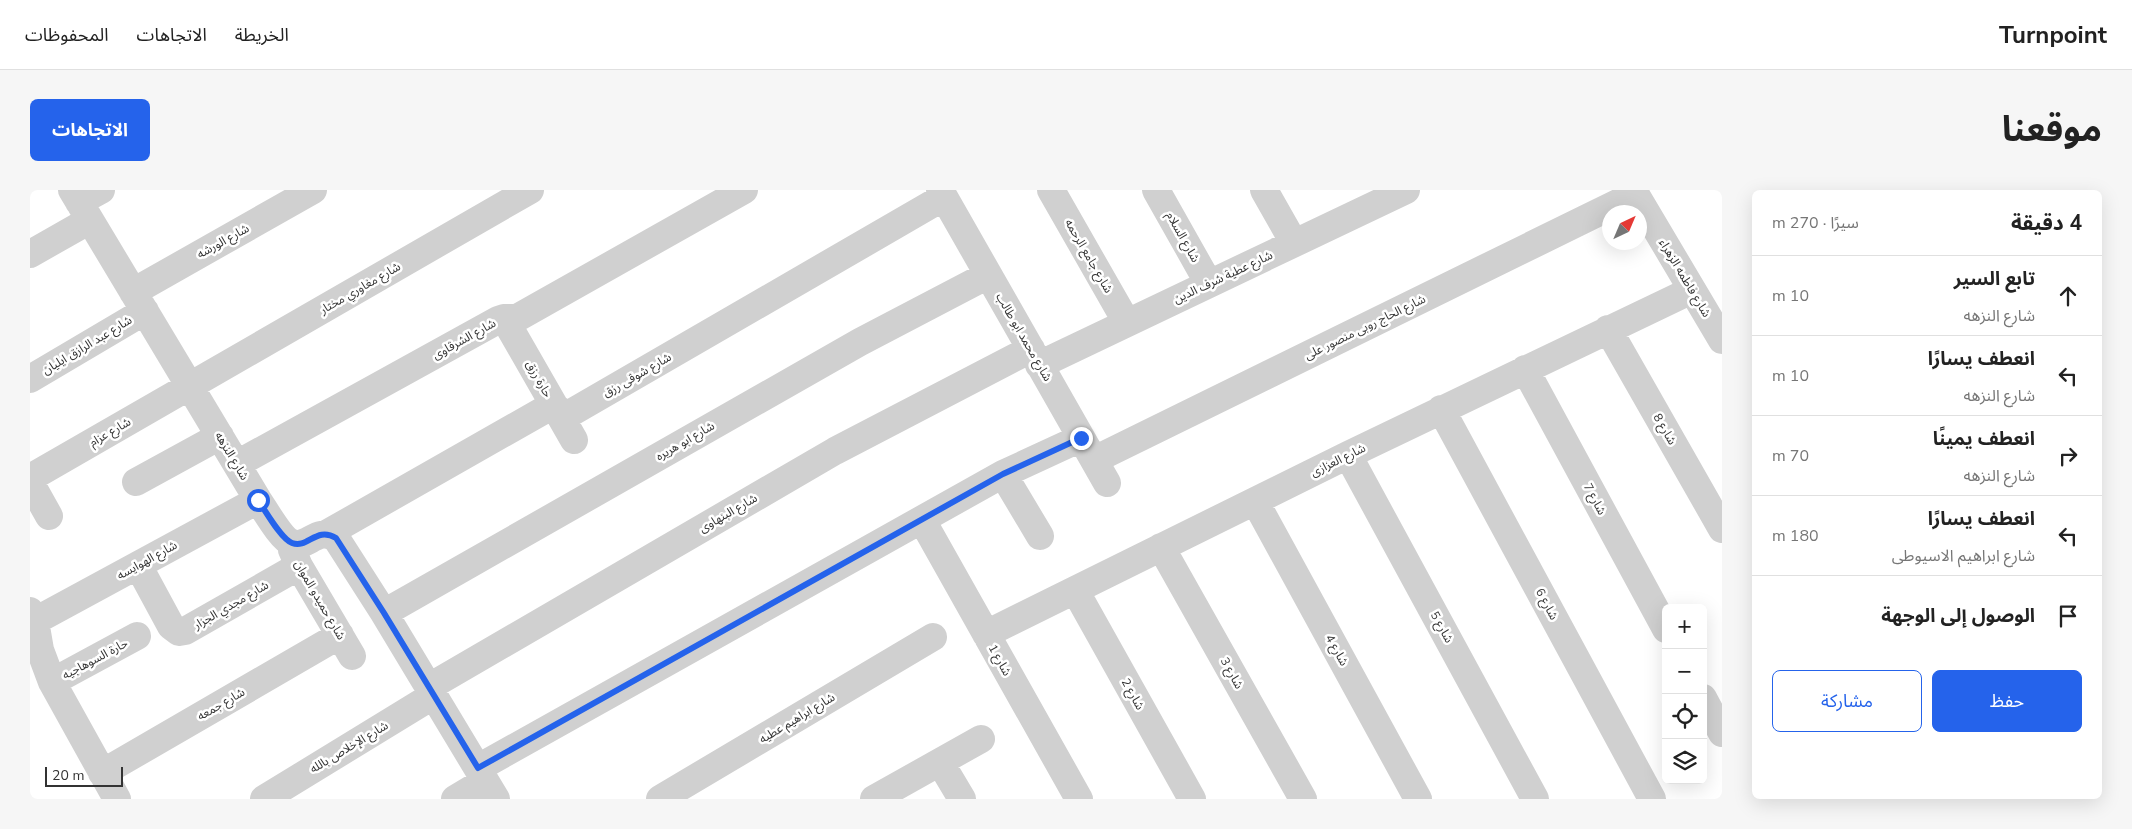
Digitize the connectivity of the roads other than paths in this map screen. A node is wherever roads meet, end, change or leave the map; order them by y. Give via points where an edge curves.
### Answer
1 (313, 190) edge
2 (530, 190) edge
3 (744, 190) edge
4 (1051, 190) edge
5 (1156, 190) edge
6 (1264, 190) edge
7 (1406, 190) edge
8 (1635, 192) edge
9 (942, 193) edge
10 (1372, 197) edge
11 (85, 201) edge
12 (1294, 243) junction
13 (30, 254) edge
14 (988, 274) junction
15 (1209, 284) junction
16 (1692, 290) junction
17 (139, 301) junction
18 (504, 318) junction
19 (1127, 323) junction
20 (1608, 329) junction
21 (1722, 340) edge
22 (1035, 357) junction
23 (1525, 368) junction
24 (30, 379) edge
25 (190, 386) junction
26 (556, 408) junction
27 (1442, 409) junction
28 (220, 436) junction
29 (574, 440) dead end
30 (1348, 455) junction
31 (1094, 461) junction
32 (237, 464) junction
33 (1003, 474) junction
34 (30, 478) edge
35 (30, 482) edge
36 (136, 482) dead end
37 (258, 500) junction
38 (1256, 500) junction
39 (49, 516) dead end
40 (922, 520) junction
41 (1722, 529) edge
42 (328, 533) junction
43 (1040, 536) dead end
44 (1161, 547) junction
45 (296, 555) junction
46 (138, 565) junction
47 (1075, 590) junction
48 (384, 613) junction
49 (33, 616) edge
50 (1662, 622) edge
51 (986, 634) junction
52 (137, 636) dead end
53 (933, 637) dead end
54 (346, 646) joint
55 (35, 653) edge
56 (52, 682) junction
57 (432, 691) junction
58 (1707, 705) edge
59 (1722, 733) edge
60 (981, 739) dead end
61 (940, 762) junction
62 (102, 773) junction
63 (486, 783) edge
64 (116, 799) edge
65 (264, 799) edge
66 (455, 799) edge
67 (660, 799) edge
68 (874, 799) edge
69 (962, 799) edge
70 (1079, 799) edge
71 (1192, 799) edge
72 (1303, 799) edge
73 (1418, 799) edge
74 (1535, 799) edge
75 (1652, 799) edge

1 - 17 street, شارع الورشه
2 - 25 street, شارع مغاوري مختار
3 - 18 street, شارع الشرقاوى via 517,318
4 - 19 street, شارع جامع الرحمه
5 - 15 street, شارع السلام
6 - 12 street
7 - 10 street, شارع عطية شرف الدين
8 - 16 street, شارع فاطمه الزهراء
8 - 31 street, شارع الحاج روبى منصور على
9 - 14 street, شارع محمد ابو طالب
9 - 26 street, شارع شوقى رزق via 568,414
10 - 12 street, شارع عطية شرف الدين
11 - 13 street
11 - 17 street, شارع النزهه
12 - 15 street, شارع عطية شرف الدين
14 - 22 street, شارع محمد ابو طالب
14 - 48 street, شارع ابو هريره via 834,357
15 - 19 street, شارع عطية شرف الدين
16 - 20 street, شارع العزازى
16 - 21 street, شارع فاطمه الزهراء
17 - 24 street, شارع عبد الرازق ايليان
17 - 25 street, شارع النزهه
18 - 26 street, حارة رزق
18 - 32 street, شارع الشرقاوى
19 - 22 street, شارع عطية شرف الدين
20 - 23 street, شارع العزازى
20 - 41 street, شارع 8
22 - 31 street, شارع محمد ابو طالب
22 - 57 street, شارع البنهاوى via 835,451
23 - 27 street, شارع العزازى
23 - 50 street, شارع 7
25 - 28 street, شارع النزهه
25 - 34 street, شارع عزام
26 - 29 street, حارة رزق
26 - 42 street, شارع شوقى رزق via 546,409
27 - 30 street, شارع العزازى
27 - 75 street, شارع 6
28 - 32 street, شارع النزهه
28 - 36 street
30 - 38 street, شارع العزازى
30 - 74 street, شارع 5
31 - 33 street, شارع الحاج روبى منصور على
32 - 37 street, شارع النزهه
33 - 40 street, شارع الحاج روبى منصور على
33 - 43 street
35 - 39 street
37 - 45 street, شارع النزهه
37 - 46 street, شارع الهوايسه
38 - 44 street, شارع العزازى
38 - 73 street, شارع 4
40 - 51 street, شارع 1
40 - 63 street, شارع الحاج روبى منصور على
42 - 45 street via 302,543
42 - 48 street via 336,538
44 - 47 street, شارع العزازى
44 - 72 street, شارع 3
45 - 46 street, شارع مجدي الجزار via 179,632 171,626
45 - 54 street, شارع حميدو الموان
46 - 49 street, شارع الهوايسه
47 - 51 street, شارع العزازى
47 - 71 street, شارع 2
48 - 57 street
49 - 55 street
51 - 70 street, شارع 1
52 - 56 street, حارة السوهاجيه
53 - 67 street, شارع ابراهيم عطيه
54 - 62 street, شارع جمعه
55 - 56 street
56 - 62 street
57 - 63 street
57 - 65 street, شارع الإخلاص بالله
58 - 59 street
60 - 61 street
61 - 68 street
61 - 69 street
62 - 64 street
63 - 66 street, شارع الحاج روبى منصور على

